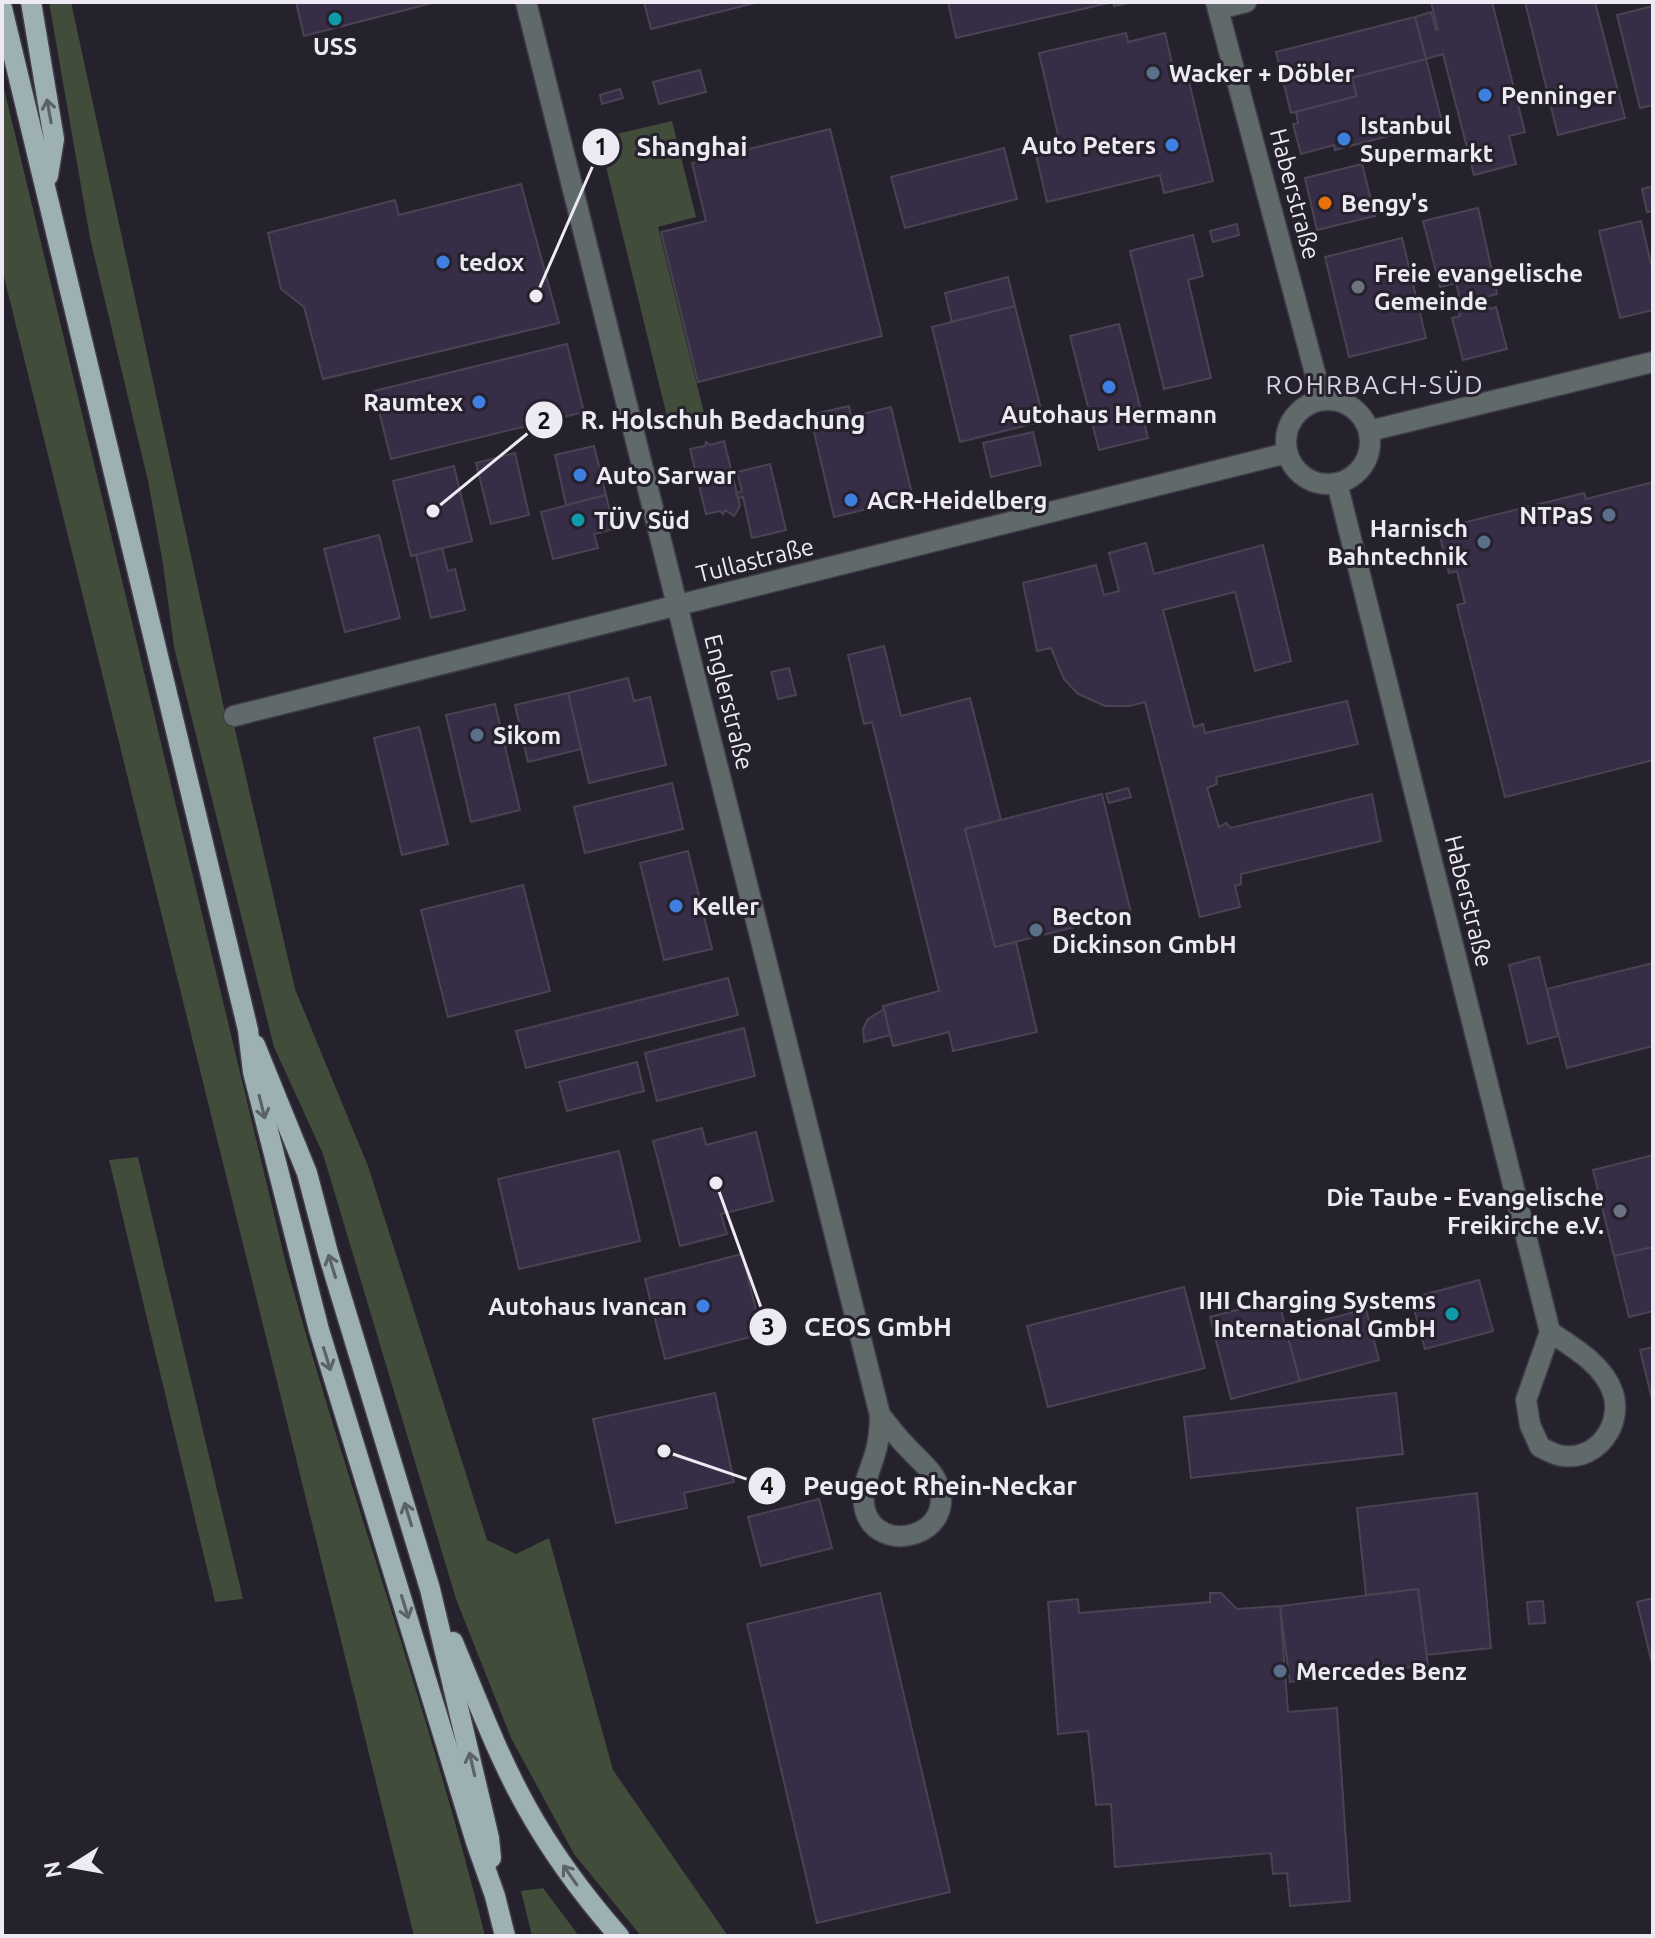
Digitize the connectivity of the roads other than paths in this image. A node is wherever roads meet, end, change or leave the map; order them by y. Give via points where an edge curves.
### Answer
1 (31, 2) edge
2 (526, 2) edge
3 (1246, 2) edge
4 (1217, 6) edge
5 (2, 8) edge
6 (46, 188) junction
7 (1653, 362) edge
8 (1322, 399) junction
9 (1369, 431) junction
10 (1287, 453) junction
11 (1337, 483) junction
12 (679, 606) junction
13 (234, 716) dead end
14 (248, 1030) junction
15 (1550, 1332) junction
16 (880, 1415) junction
17 (430, 1589) junction
18 (495, 1896) junction
19 (505, 1936) edge
20 (619, 1936) edge

6 -> 1 main road via 54,139
2 - 12 street, Englerstraße
3 - 4 street
4 - 8 street, Haberstraße
5 - 6 main road
6 - 14 main road
7 - 9 street
8 - 9 street via 1353,407
8 - 10 street via 1305,406 1292,420
9 - 11 street via 1366,462
10 - 11 street via 1304,476
10 - 12 street, Tullastraße
11 - 15 street, Haberstraße
12 - 13 street, Tullastraße
12 - 16 street, Englerstraße
17 -> 14 main road via 307,1173
14 -> 18 main road via 253,1072 315,1316
15 - 15 street via 1526,1400 1530,1425 1540,1447 1562,1457 1585,1455 1599,1446 1613,1425 1614,1394 1592,1363
16 - 16 street, Englerstraße via 879,1440 865,1481 866,1515 889,1535 916,1534 940,1513 936,1477
18 -> 17 main road via 489,1838
20 -> 17 main road via 585,1897 525,1805
18 - 19 main road

